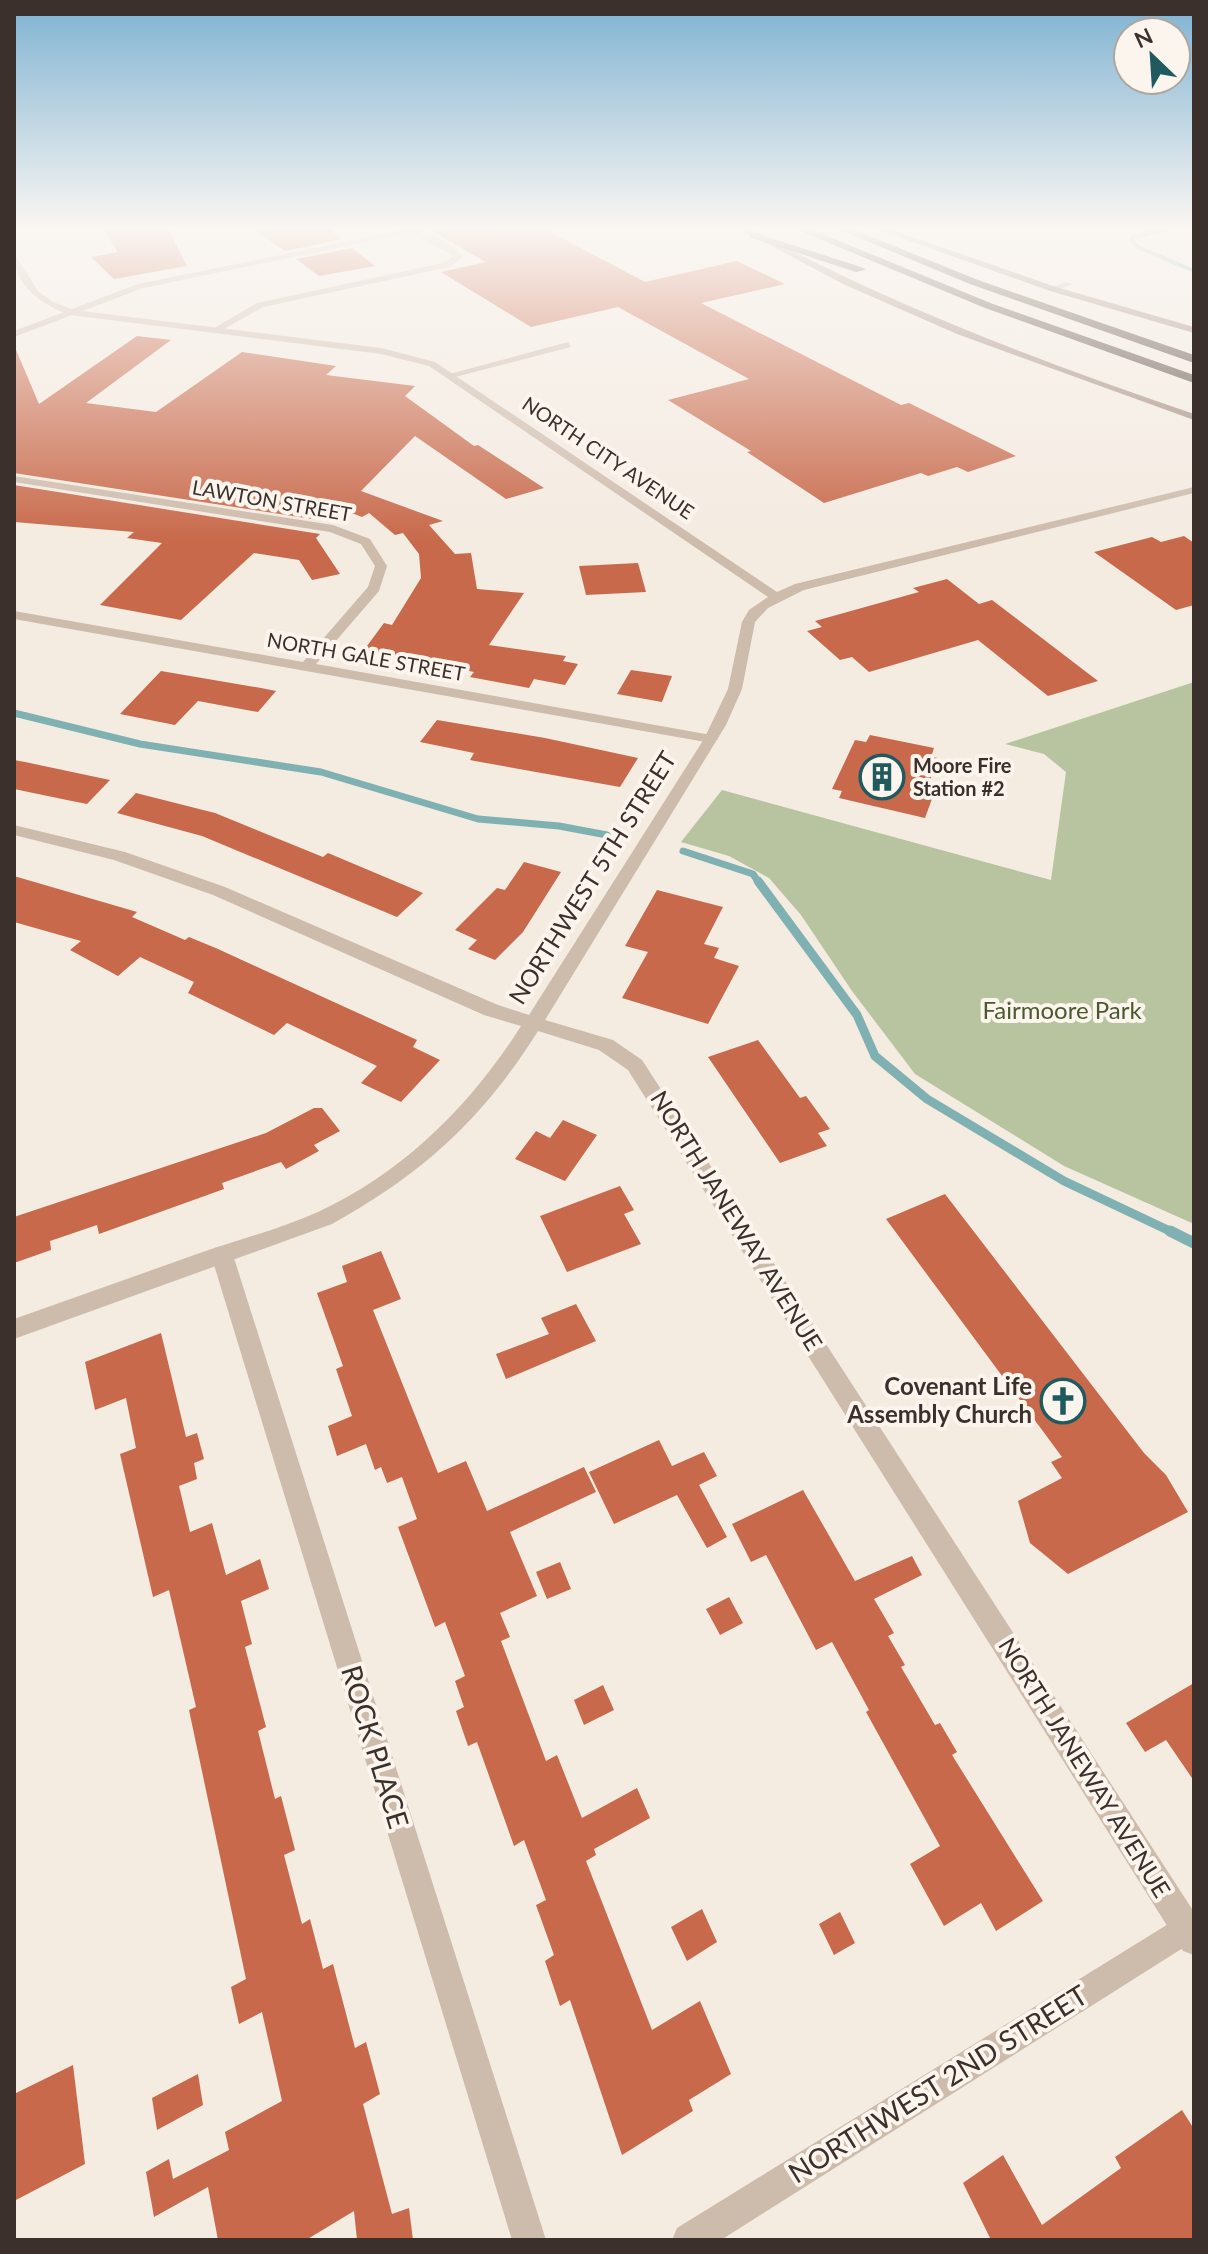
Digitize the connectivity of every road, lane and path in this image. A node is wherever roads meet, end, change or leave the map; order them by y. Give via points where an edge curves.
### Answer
1 (208, 330) edge
2 (960, 330) edge
3 (1057, 330) edge
4 (1117, 330) edge
5 (1130, 330) edge
6 (214, 331) joint
7 (568, 345) dead end
8 (1194, 356) edge
9 (451, 375) junction
10 (1194, 379) edge
11 (1194, 417) edge
12 (14, 479) edge
13 (1194, 490) edge
14 (776, 597) junction
15 (14, 615) edge
16 (306, 667) junction
17 (711, 739) junction
18 (14, 830) edge
19 (533, 1023) junction
20 (222, 1255) junction
21 (14, 1329) edge
22 (1190, 1934) edge
23 (529, 2240) edge
24 (689, 2240) edge

1 - 6 street, NORTH CITY AVENUE
2 - 11 main road
3 - 10 highway
4 - 8 highway
5 - 8 highway
6 - 9 street, NORTH CITY AVENUE via 399,354
7 - 9 street
9 - 14 street, NORTH CITY AVENUE
12 - 16 street, LAWTON STREET via 333,529 366,542 381,566 374,588
13 - 14 street, NORTHWEST 5TH STREET
14 - 17 street, NORTHWEST 5TH STREET via 748,621 737,681
15 - 16 street, NORTH GALE STREET
16 - 17 street, NORTH GALE STREET
17 - 19 street, NORTHWEST 5TH STREET
18 - 19 street, NORTH JANEWAY AVENUE via 119,856 219,891 491,1010
19 - 20 street, NORTHWEST 5TH STREET via 475,1110 405,1172 325,1218
19 - 22 street, NORTH JANEWAY AVENUE via 606,1045 635,1065
20 - 21 street, NORTHWEST 5TH STREET
20 - 23 street, ROCK PLACE
22 - 24 street, NORTHWEST 2ND STREET

